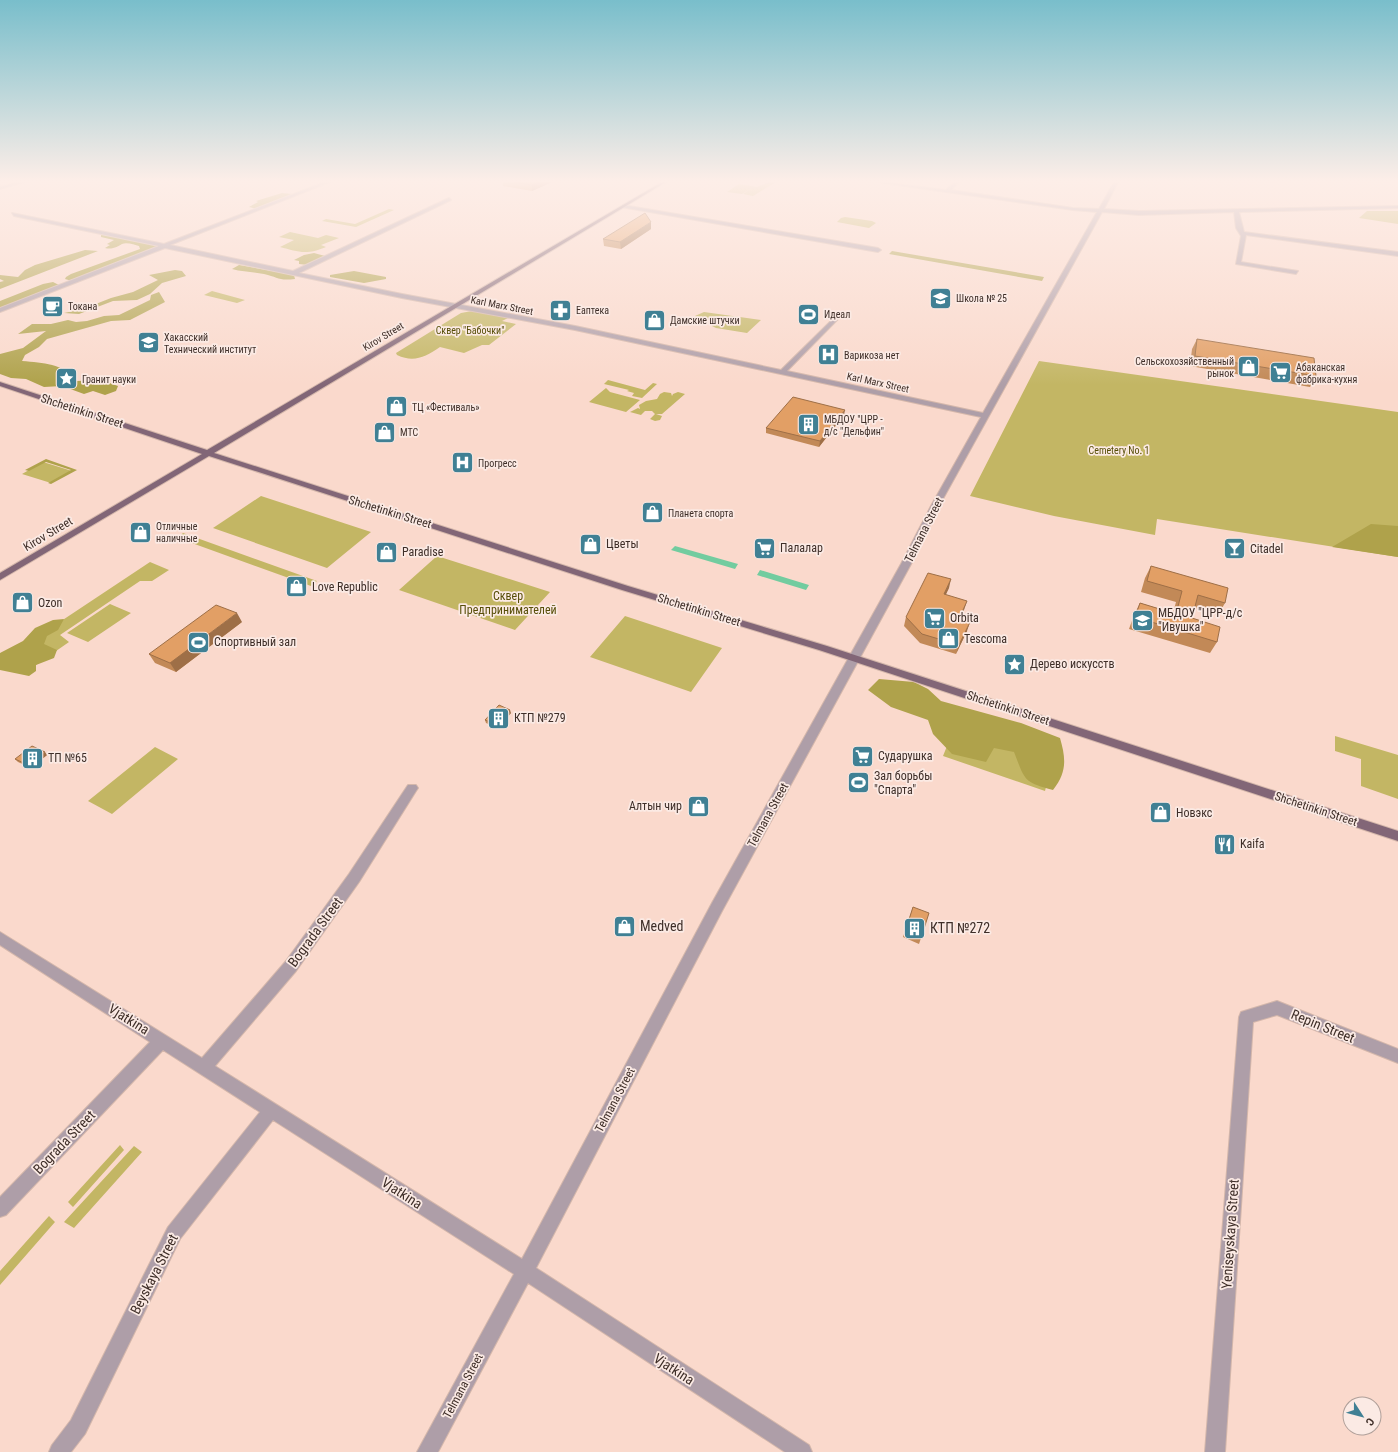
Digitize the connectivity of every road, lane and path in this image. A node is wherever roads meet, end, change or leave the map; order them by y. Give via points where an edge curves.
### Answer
1 (156, 250) edge
2 (184, 250) edge
3 (342, 250) edge
4 (549, 250) edge
5 (1079, 250) edge
6 (1241, 250) edge
7 (1367, 250) edge
8 (1398, 254) edge
9 (1296, 272) dead end
10 (294, 273) junction
11 (455, 306) junction
12 (0, 310) edge
13 (840, 314) dead end
14 (783, 372) junction
15 (0, 384) edge
16 (986, 416) junction
17 (207, 453) junction
18 (0, 577) edge
19 (854, 659) junction
20 (412, 788) dead end
21 (1398, 836) edge
22 (0, 938) edge
23 (1246, 1017) joint
24 (162, 1040) junction
25 (1398, 1056) edge
26 (204, 1067) junction
27 (271, 1110) junction
28 (0, 1209) edge
29 (525, 1271) junction
30 (59, 1452) edge
31 (427, 1452) edge
32 (802, 1452) edge
33 (1215, 1452) edge

1 - 12 street
2 - 10 street, Karl Marx Street
3 - 10 street
4 - 11 main road, Kirov Street
5 - 16 street, Telmana Street
6 - 9 street via 1238,263
7 - 8 street
10 - 11 street, Karl Marx Street
11 - 14 street, Karl Marx Street via 575,328
11 - 17 main road, Kirov Street
13 - 14 street
14 - 16 street, Karl Marx Street
15 - 17 main road, Shchetinkin Street
16 - 19 street, Telmana Street
17 - 18 main road, Kirov Street
17 - 19 main road, Shchetinkin Street
19 - 21 main road, Shchetinkin Street
19 - 29 street, Telmana Street via 717,907
20 - 26 street, Bograda Street via 354,878 291,966
22 - 24 street, Vjatkina
23 - 25 street, Repin Street via 1277,1008
23 - 33 street, Yeniseyskaya Street
24 - 26 street, Vjatkina
24 - 28 street, Bograda Street
26 - 27 street, Vjatkina
27 - 29 street, Vjatkina
27 - 30 street, Beyskaya Street via 174,1233 78,1427
29 - 31 street, Telmana Street
29 - 32 street, Vjatkina

